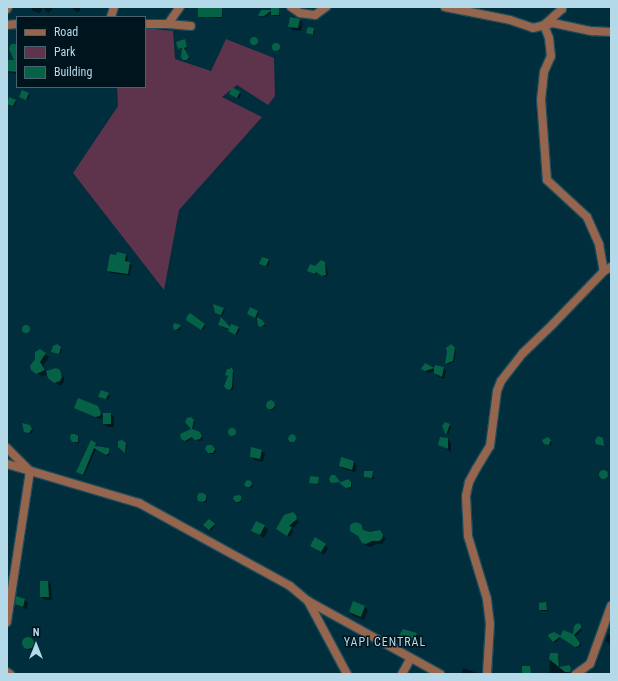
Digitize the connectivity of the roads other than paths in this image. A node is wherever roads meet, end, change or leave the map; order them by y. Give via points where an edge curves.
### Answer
1 (180, 7) edge
2 (291, 7) edge
3 (326, 7) edge
4 (445, 7) edge
5 (562, 7) edge
6 (146, 24) edge
7 (168, 24) junction
8 (544, 25) junction
9 (192, 26) dead end
10 (611, 32) edge
11 (608, 269) edge
12 (7, 448) edge
13 (7, 464) edge
14 (30, 471) junction
15 (308, 601) junction
16 (611, 606) edge
17 (7, 622) edge
18 (411, 658) junction
19 (7, 672) edge
20 (10, 674) edge
21 (347, 674) edge
22 (402, 674) edge
23 (440, 674) edge
24 (487, 674) edge
25 (576, 674) edge

1 - 7 street
2 - 3 street via 300,13 315,14
4 - 8 street via 510,20 532,28
5 - 8 street
6 - 7 street
7 - 9 street
8 - 10 street via 553,23
8 - 11 street via 549,38 551,56 544,72 541,99 547,180 587,217
11 - 24 street via 523,353 501,381 495,400 490,446 469,482 466,515 468,536 487,599 490,624
12 - 14 street
13 - 14 street
14 - 15 street via 156,510 290,586
14 - 17 street
15 - 18 street
15 - 21 street
16 - 25 street via 590,664
18 - 22 street
18 - 23 street
19 - 20 street

